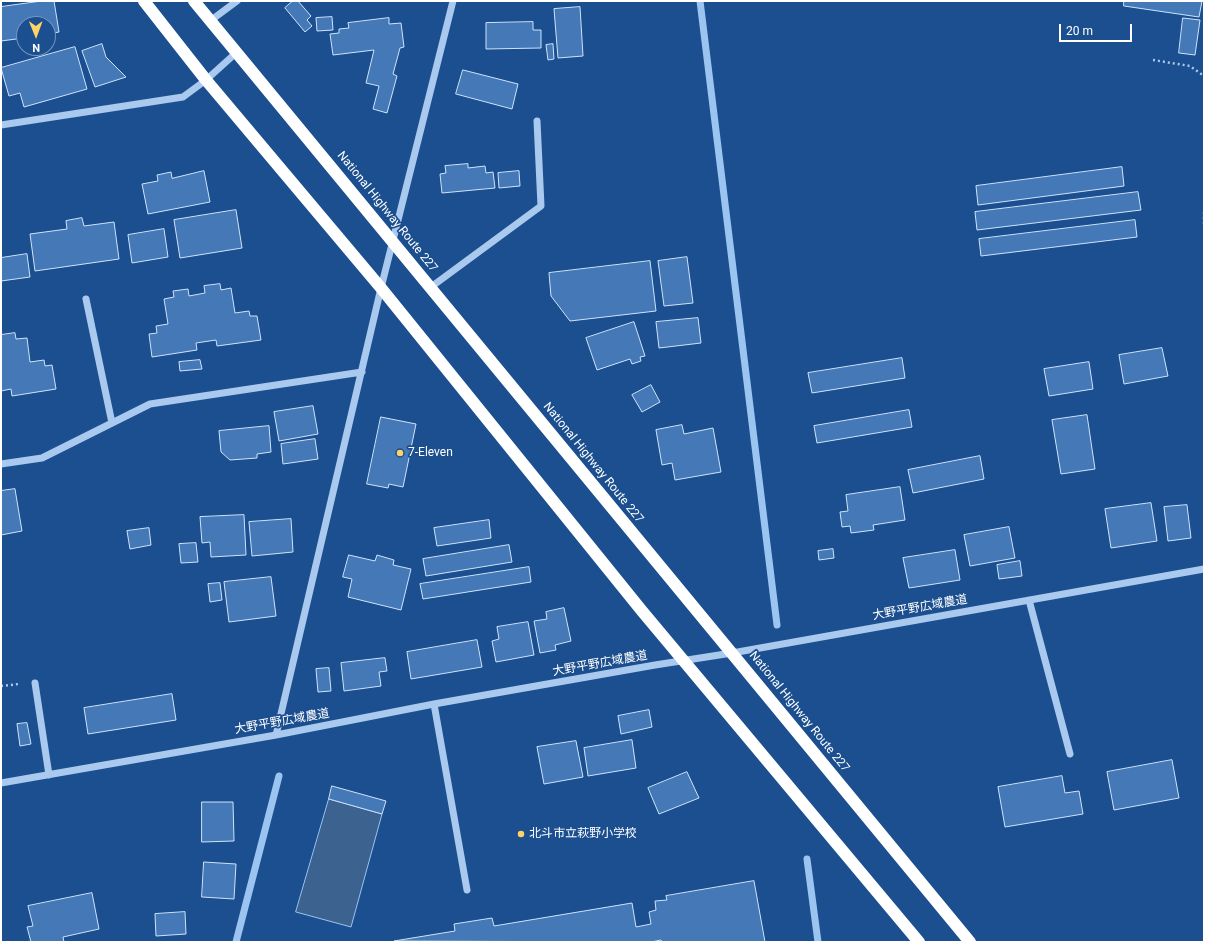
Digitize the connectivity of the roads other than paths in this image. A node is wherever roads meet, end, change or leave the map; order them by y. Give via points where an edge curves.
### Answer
1 (144, 1) edge
2 (194, 1) edge
3 (237, 1) edge
4 (454, 1) edge
5 (210, 21) junction
6 (237, 52) junction
7 (206, 80) junction
8 (537, 121) dead end
9 (1, 125) edge
10 (393, 241) junction
11 (431, 287) junction
12 (381, 288) junction
13 (86, 299) dead end
14 (362, 372) junction
15 (112, 423) junction
16 (1, 464) edge
17 (1204, 569) edge
18 (1028, 600) junction
19 (732, 653) junction
20 (684, 661) junction
21 (35, 682) dead end
22 (434, 704) junction
23 (276, 735) junction
24 (1070, 754) dead end
25 (49, 775) junction
26 (1, 783) edge
27 (467, 890) dead end
28 (919, 942) edge
29 (970, 942) edge

1 - 7 highway
2 - 5 highway, National Highway Route 227
3 - 5 street
4 - 10 street
5 - 6 highway, National Highway Route 227
6 - 7 street
6 - 10 highway, National Highway Route 227
7 - 9 street via 183,97
7 - 12 highway
8 - 11 street via 541,206
10 - 11 highway, National Highway Route 227
10 - 12 street
11 - 19 highway, National Highway Route 227
12 - 14 street
12 - 20 highway
13 - 15 street
14 - 15 street via 150,404
14 - 23 street
15 - 16 street via 42,458
17 - 18 street, 大野平野広域農道
18 - 19 street, 大野平野広域農道
18 - 24 street
19 - 20 street, 大野平野広域農道
19 - 29 highway, National Highway Route 227
20 - 22 street, 大野平野広域農道
20 - 28 highway
21 - 25 street
22 - 23 street, 大野平野広域農道
22 - 27 street
23 - 25 street, 大野平野広域農道
25 - 26 street, 大野平野広域農道

